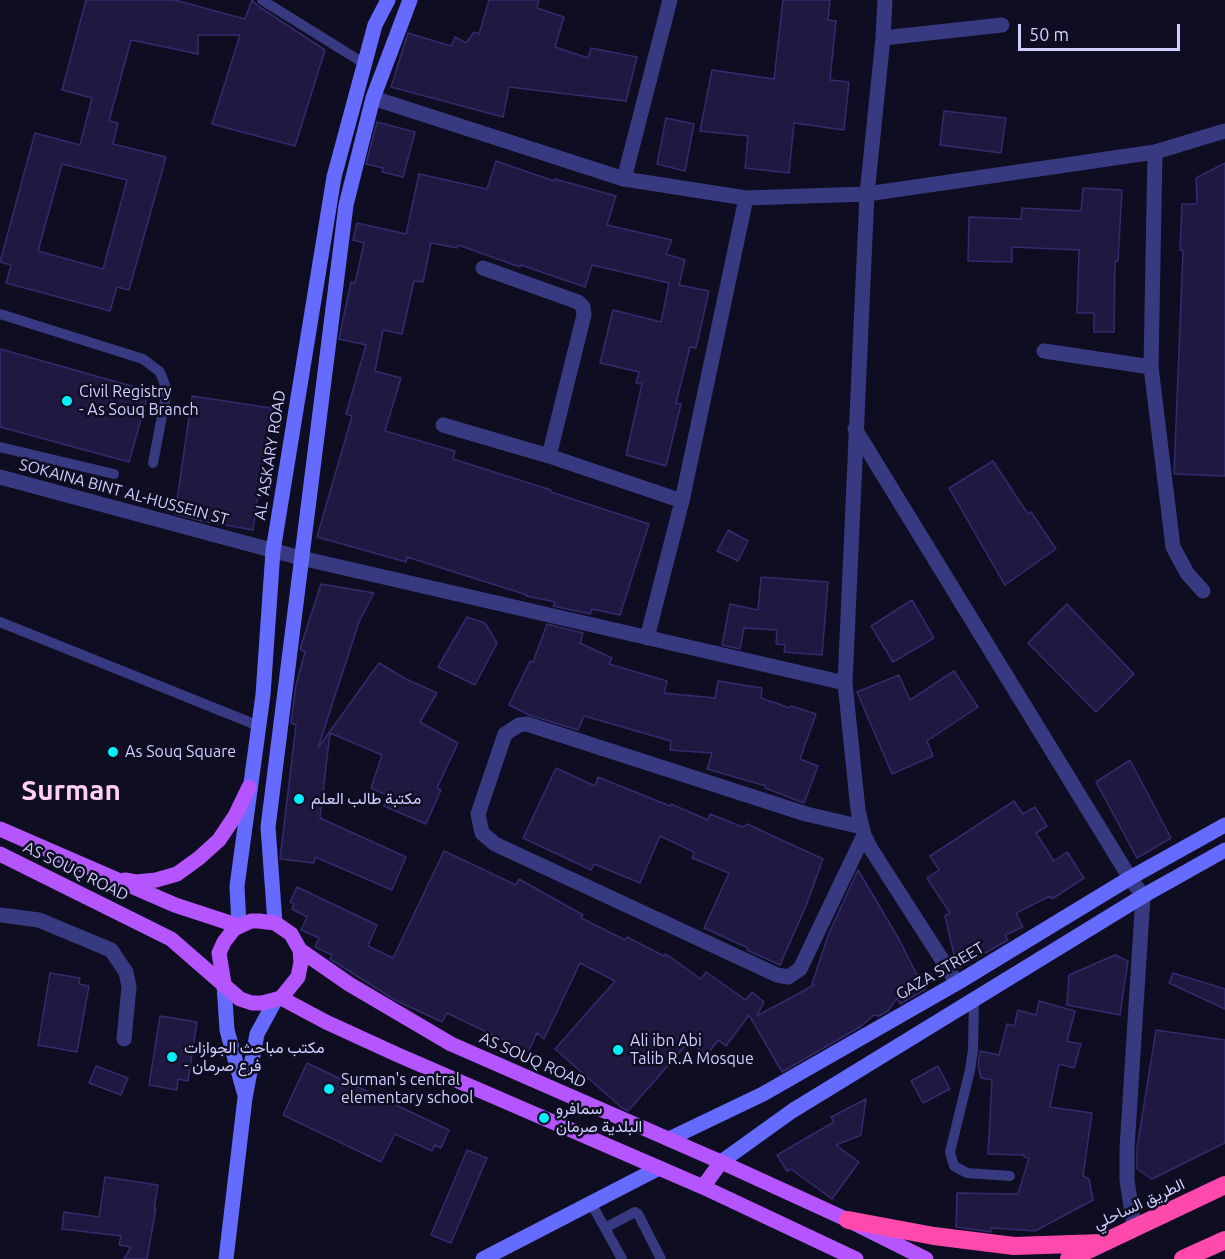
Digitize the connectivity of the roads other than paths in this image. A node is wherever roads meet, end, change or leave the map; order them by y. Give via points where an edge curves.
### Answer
1 (262, 0) edge
2 (388, 0) edge
3 (410, 0) edge
4 (670, 0) edge
5 (885, 0) edge
6 (1002, 25) dead end
7 (883, 38) junction
8 (365, 64) junction
9 (373, 98) junction
10 (1225, 131) edge
11 (1155, 152) junction
12 (624, 179) junction
13 (867, 194) junction
14 (746, 198) junction
15 (483, 268) dead end
16 (0, 314) edge
17 (1044, 351) dead end
18 (1151, 367) junction
19 (443, 424) dead end
20 (855, 429) junction
21 (0, 447) edge
22 (549, 456) junction
23 (153, 463) dead end
24 (114, 474) dead end
25 (0, 477) edge
26 (682, 501) junction
27 (273, 551) junction
28 (301, 558) junction
29 (1203, 591) dead end
30 (0, 622) edge
31 (647, 638) junction
32 (845, 683) junction
33 (259, 726) junction
34 (249, 787) junction
35 (1225, 825) edge
36 (0, 829) edge
37 (863, 831) junction
38 (1225, 850) edge
39 (0, 854) edge
40 (1130, 878) junction
41 (116, 879) junction
42 (1143, 896) junction
43 (0, 915) edge
44 (275, 923) junction
45 (239, 926) junction
46 (300, 950) junction
47 (957, 983) junction
48 (224, 984) junction
49 (278, 1000) junction
50 (974, 1000) junction
51 (124, 1039) dead end
52 (245, 1098) junction
53 (669, 1139) junction
54 (721, 1162) junction
55 (659, 1168) junction
56 (1010, 1176) dead end
57 (1225, 1185) edge
58 (703, 1187) junction
59 (591, 1203) junction
60 (848, 1220) junction
61 (1134, 1227) junction
62 (604, 1228) junction
63 (1225, 1240) edge
64 (1102, 1242) junction
65 (226, 1259) edge
66 (483, 1259) edge
67 (622, 1259) edge
68 (661, 1259) edge
69 (856, 1259) edge
70 (926, 1259) edge
71 (1069, 1259) edge
72 (1183, 1259) edge

1 - 8 lane
2 - 8 street, AL ‘ASKARY ROAD via 375,25
3 - 9 street
4 - 12 street
5 - 7 street
6 - 7 street
7 - 13 street
8 - 27 street, AL ‘ASKARY ROAD via 334,177
9 - 12 street
9 - 28 street via 346,205
10 - 11 street
11 - 13 street
11 - 18 street
12 - 14 street
13 - 14 street
13 - 20 street
14 - 26 street
15 - 22 street via 583,307
16 - 23 lane via 143,358 160,372 167,390
17 - 18 street
18 - 29 street via 1173,547 1187,573
19 - 22 street
20 - 32 street
20 - 40 street
21 - 24 lane
22 - 26 street
25 - 27 street, SOKAINA BINT AL-HUSSEIN ST
26 - 31 street
27 - 28 street, SOKAINA BINT AL-HUSSEIN ST
27 - 33 street, AL ‘ASKARY ROAD
28 - 31 street, SOKAINA BINT AL-HUSSEIN ST
28 - 44 street via 268,827
30 - 33 lane
31 - 32 street, SOKAINA BINT AL-HUSSEIN ST
32 - 37 street
33 - 34 street, AL ‘ASKARY ROAD
34 - 41 main road via 219,840 177,874 135,882
34 - 45 street, AL ‘ASKARY ROAD via 237,886
35 - 40 street, GAZA STREET
36 - 41 main road, AS SOUQ ROAD
37 - 37 street via 527,724 519,724 505,734 478,814 482,832 495,844 788,977 800,969
37 - 47 street
38 - 42 street
39 - 48 main road, AS SOUQ ROAD via 171,939
40 - 42 street
40 - 47 street, GAZA STREET
41 - 45 main road, AS SOUQ ROAD via 175,905
42 - 50 street
42 - 61 street via 1127,1148
43 - 51 street via 39,920 111,950 126,972 129,987
44 - 45 main road via 251,921
44 - 46 main road via 291,934
45 - 48 main road via 219,953
46 - 49 main road via 298,977
46 - 53 main road, AS SOUQ ROAD via 451,1044
47 - 53 street, GAZA STREET via 763,1094
48 - 49 main road via 246,1001
48 - 52 street via 227,1030
49 - 52 street via 257,1034
49 - 55 main road
50 - 54 street via 792,1111
50 - 56 lane via 972,1060 950,1152 954,1166 967,1173
52 - 65 street
53 - 54 main road, AS SOUQ ROAD
54 - 58 main road
54 - 60 main road, AS SOUQ ROAD
55 - 58 main road
55 - 59 street
57 - 61 highway, الطريق الساحلي
58 - 69 main road
59 - 62 lane
59 - 66 street
60 - 64 highway via 1014,1246
60 - 70 main road, AS SOUQ ROAD
61 - 64 highway, الطريق الساحلي
62 - 67 lane
62 - 68 lane via 635,1212
63 - 72 highway
64 - 71 highway, الطريق الساحلي

